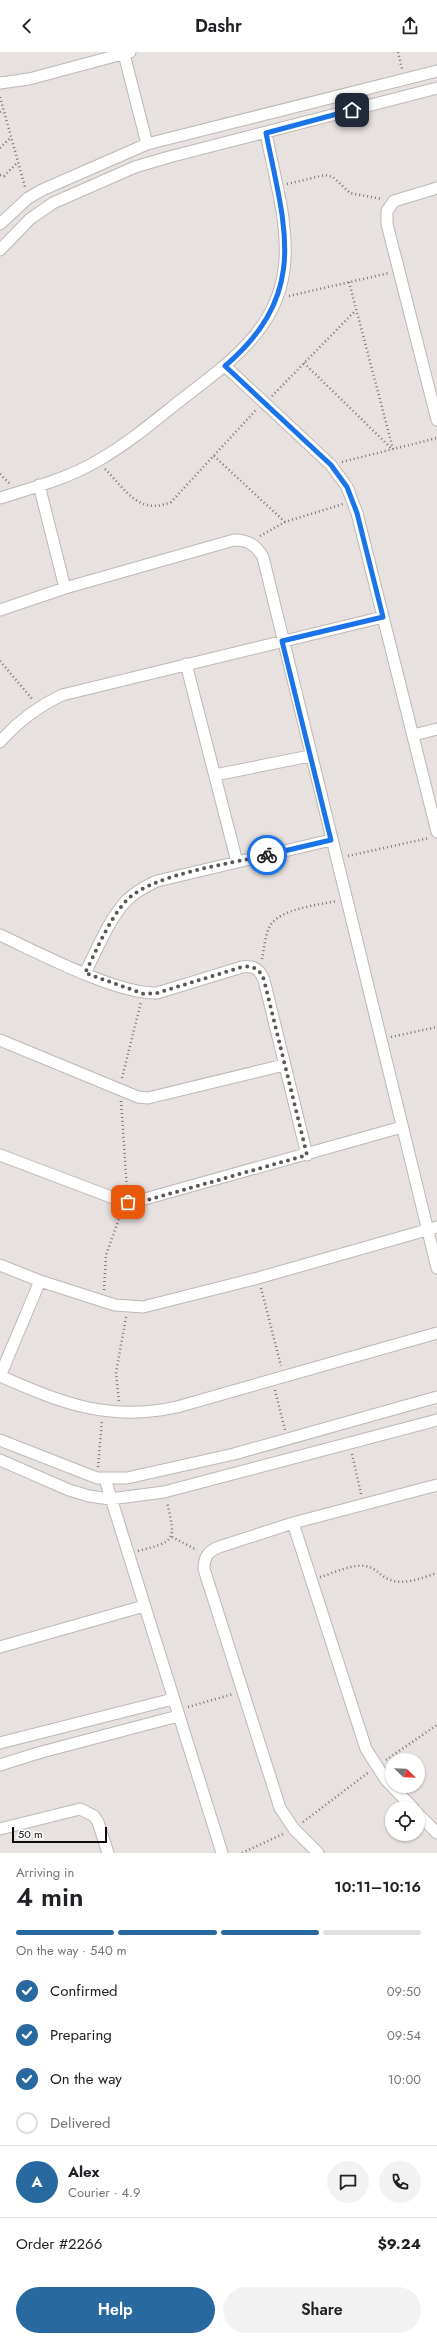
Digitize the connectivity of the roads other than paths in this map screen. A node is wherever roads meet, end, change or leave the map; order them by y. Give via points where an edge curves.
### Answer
1 (127, 53) edge
2 (437, 72) edge
3 (0, 83) edge
4 (437, 88) edge
5 (266, 133) junction
6 (147, 144) junction
7 (437, 188) edge
8 (0, 224) edge
9 (0, 250) edge
10 (225, 366) junction
11 (437, 420) edge
12 (39, 486) junction
13 (0, 498) edge
14 (65, 588) junction
15 (0, 610) edge
16 (383, 617) junction
17 (282, 641) junction
18 (186, 664) junction
19 (437, 729) edge
20 (413, 735) junction
21 (0, 742) edge
22 (310, 756) junction
23 (215, 775) junction
24 (437, 832) edge
25 (331, 840) junction
26 (237, 862) junction
27 (0, 935) edge
28 (85, 973) junction
29 (0, 1040) edge
30 (284, 1065) junction
31 (402, 1127) junction
32 (0, 1155) edge
33 (307, 1155) junction
34 (432, 1229) edge
35 (0, 1265) edge
36 (437, 1268) edge
37 (40, 1282) junction
38 (437, 1333) edge
39 (0, 1376) edge
40 (437, 1398) edge
41 (437, 1420) edge
42 (0, 1440) edge
43 (0, 1460) edge
44 (101, 1478) junction
45 (437, 1485) edge
46 (110, 1499) junction
47 (293, 1523) junction
48 (144, 1606) junction
49 (0, 1647) edge
50 (173, 1699) junction
51 (178, 1713) junction
52 (0, 1743) edge
53 (0, 1765) edge
54 (406, 1801) edge
55 (425, 1821) edge
56 (0, 1829) edge
57 (437, 1833) edge
58 (108, 1853) edge
59 (222, 1853) edge
60 (318, 1853) edge

1 - 3 street
1 - 6 street
2 - 6 street
4 - 5 street
5 - 9 street via 152,162 65,197 30,219
5 - 10 street via 285,243 284,271 276,299 264,325 246,348
6 - 8 street via 42,190 28,198
7 - 11 street via 394,201 387,211 387,224
10 - 12 street via 137,435 98,461
10 - 16 street via 331,465 347,487
12 - 13 street
12 - 14 street
14 - 15 street
14 - 17 street via 234,540 250,542 258,548 263,557
16 - 17 street
16 - 20 street
17 - 18 street
17 - 22 street
18 - 21 street via 62,695 39,706 16,724
18 - 23 street
19 - 20 street
20 - 24 street
22 - 23 street
22 - 25 street
23 - 26 street
25 - 26 street
25 - 31 street
26 - 28 street via 157,881 139,890 126,901 116,915
27 - 28 street
28 - 30 street via 144,994 157,993 242,967 248,966 259,971 264,980
29 - 30 street via 129,1095 148,1098
30 - 33 street
31 - 33 street
31 - 34 street
32 - 33 street via 125,1202 144,1201
34 - 36 street
34 - 37 street via 158,1304 128,1307
35 - 37 street
37 - 39 street
38 - 39 street via 158,1411 103,1412 71,1405
40 - 44 street via 234,1454 127,1478
41 - 46 street via 164,1492
42 - 44 street
43 - 46 street via 69,1490
44 - 46 street
45 - 47 street
46 - 48 street
47 - 54 street via 366,1749 376,1767
47 - 60 street via 219,1547 207,1555 204,1569 280,1808 294,1829
48 - 49 street
48 - 50 street
50 - 51 street
50 - 52 street
51 - 53 street
51 - 59 street
55 - 57 street
56 - 58 street via 80,1809 94,1816 98,1822

